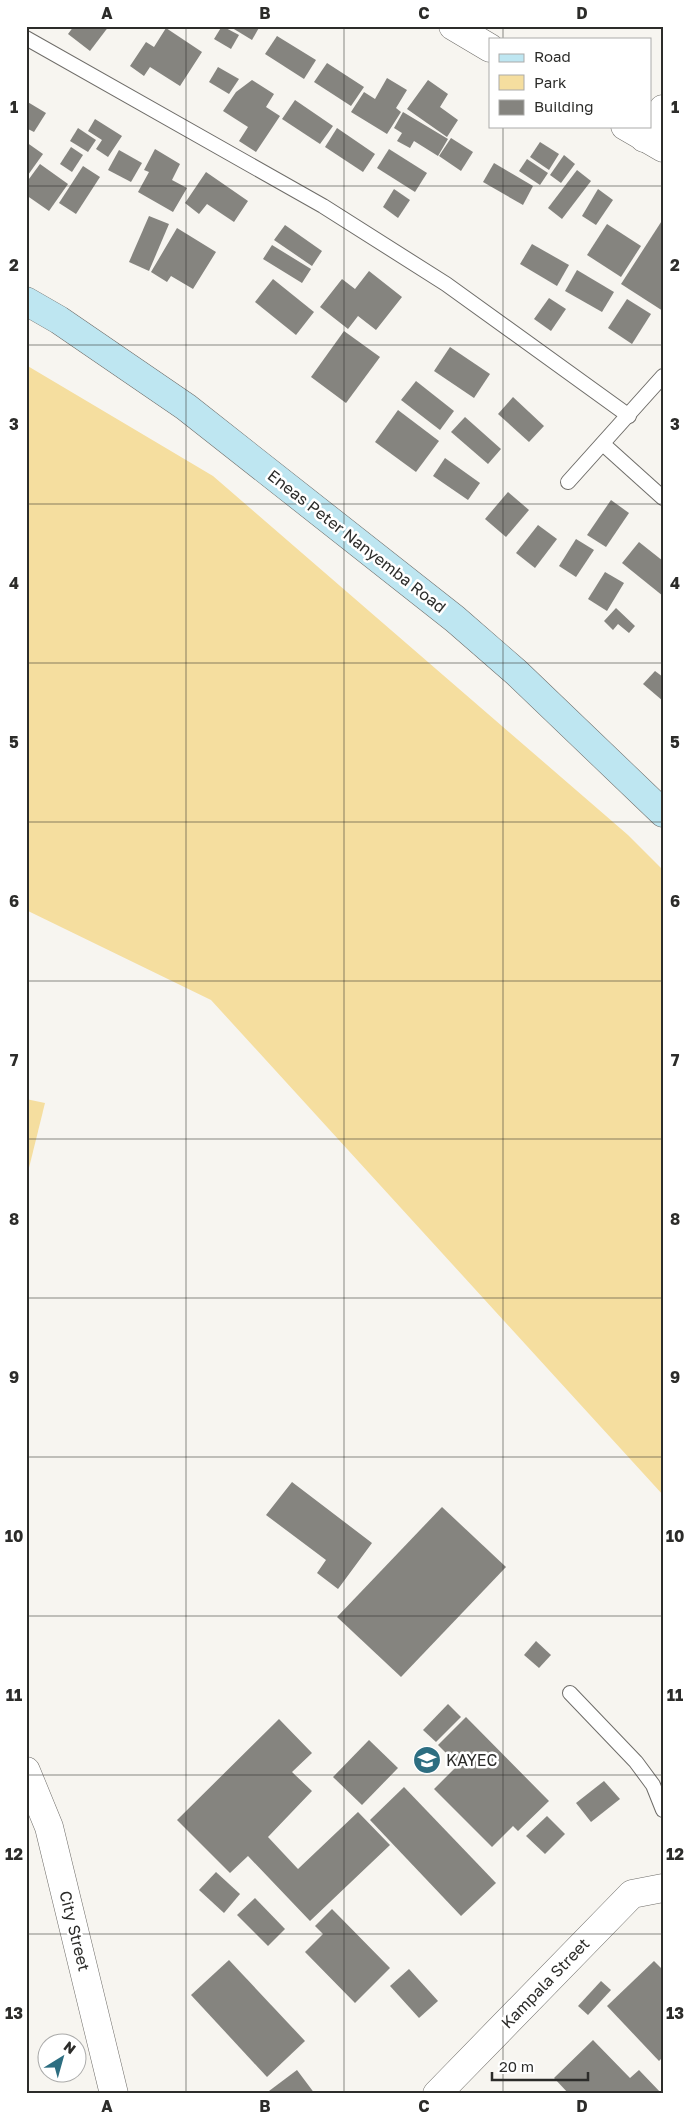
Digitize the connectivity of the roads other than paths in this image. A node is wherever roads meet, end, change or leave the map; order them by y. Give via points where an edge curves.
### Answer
1 (454, 26) edge
2 (26, 38) edge
3 (489, 47) edge
4 (663, 109) edge
5 (652, 125) edge
6 (26, 301) edge
7 (663, 376) edge
8 (629, 416) junction
9 (603, 444) junction
10 (568, 482) dead end
11 (663, 498) edge
12 (663, 813) edge
13 (570, 1693) dead end
14 (26, 1771) edge
15 (663, 1810) edge
16 (663, 1888) edge
17 (114, 2094) edge
18 (437, 2094) edge

1 - 3 street
2 - 8 lane via 323,206 446,284
4 - 5 street
6 - 12 main road, Eneas Peter Nanyemba Road via 186,407 440,607 517,673
7 - 8 lane
8 - 9 lane
9 - 10 lane
9 - 11 lane
13 - 15 lane via 636,1762 653,1785
14 - 17 street, City Street via 49,1827
16 - 18 street, Kampala Street via 632,1894

